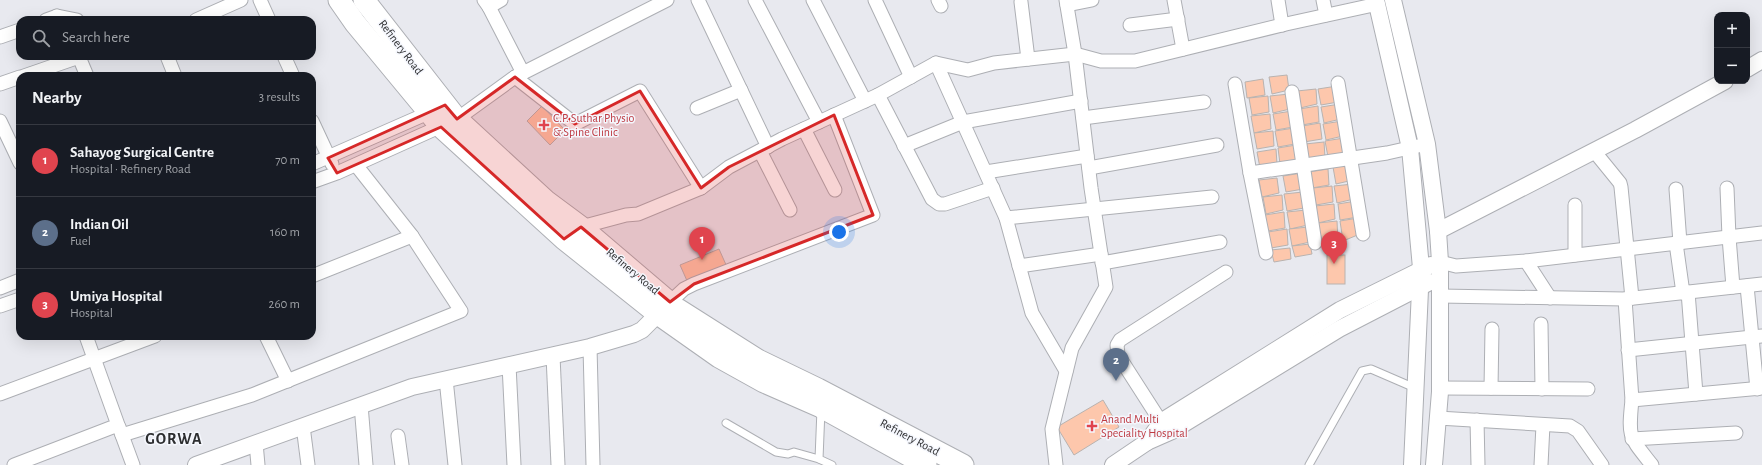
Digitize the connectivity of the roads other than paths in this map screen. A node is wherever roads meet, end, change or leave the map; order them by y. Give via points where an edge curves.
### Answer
1 (241, 0) edge
2 (260, 0) edge
3 (339, 0) edge
4 (364, 0) edge
5 (501, 0) edge
6 (667, 0) edge
7 (698, 0) edge
8 (755, 0) edge
9 (813, 0) edge
10 (875, 0) edge
11 (1092, 0) edge
12 (1174, 0) edge
13 (1278, 0) edge
14 (1323, 0) edge
15 (1393, 0) edge
16 (1021, 2) dead end
17 (1067, 2) edge
18 (1377, 2) edge
19 (653, 3) edge
20 (486, 4) edge
21 (1326, 15) junction
22 (205, 16) edge
23 (266, 16) edge
24 (1178, 19) junction
25 (1130, 25) dead end
26 (1282, 25) junction
27 (16, 31) edge
28 (0, 37) edge
29 (1183, 49) junction
30 (1075, 54) junction
31 (71, 60) edge
32 (80, 60) edge
33 (169, 60) edge
34 (286, 60) edge
35 (1028, 60) junction
36 (1762, 60) edge
37 (936, 63) junction
38 (1750, 67) edge
39 (38, 72) edge
40 (85, 72) edge
41 (173, 72) edge
42 (291, 72) edge
43 (519, 75) junction
44 (912, 77) junction
45 (16, 79) edge
46 (1338, 83) dead end
47 (0, 84) edge
48 (1235, 84) dead end
49 (1719, 84) edge
50 (741, 90) junction
51 (1292, 92) dead end
52 (878, 96) junction
53 (865, 101) junction
54 (1081, 102) junction
55 (1204, 102) dead end
56 (697, 108) dead end
57 (834, 115) junction
58 (443, 116) junction
59 (1083, 118) junction
60 (0, 121) edge
61 (819, 122) junction
62 (964, 122) junction
63 (804, 129) junction
64 (316, 130) edge
65 (1427, 144) junction
66 (1217, 145) dead end
67 (904, 146) junction
68 (1410, 148) junction
69 (764, 149) junction
70 (1594, 151) junction
71 (16, 155) edge
72 (328, 158) junction
73 (1351, 158) junction
74 (316, 162) edge
75 (1088, 162) junction
76 (356, 165) junction
77 (1302, 166) junction
78 (986, 172) junction
79 (337, 173) junction
80 (1250, 173) junction
81 (316, 181) edge
82 (701, 188) junction
83 (993, 188) junction
84 (1728, 188) dead end
85 (1676, 189) dead end
86 (835, 190) dead end
87 (1212, 198) dead end
88 (1575, 205) dead end
89 (790, 210) dead end
90 (1094, 210) junction
91 (1006, 218) junction
92 (580, 227) junction
93 (1438, 231) junction
94 (1762, 233) edge
95 (1363, 234) dead end
96 (412, 236) junction
97 (1729, 237) junction
98 (564, 240) junction
99 (1220, 242) dead end
100 (1315, 243) dead end
101 (1678, 243) junction
102 (1628, 249) junction
103 (1266, 253) dead end
104 (1575, 255) junction
105 (1102, 259) junction
106 (1526, 261) junction
107 (1440, 262) junction
108 (1018, 266) junction
109 (1456, 266) junction
110 (1421, 268) junction
111 (1226, 272) dead end
112 (316, 274) edge
113 (1440, 278) junction
114 (16, 281) edge
115 (1, 284) edge
116 (1762, 284) edge
117 (1422, 286) junction
118 (1747, 286) junction
119 (1733, 287) junction
120 (1685, 292) junction
121 (1440, 296) junction
122 (1550, 298) junction
123 (1628, 299) junction
124 (16, 300) edge
125 (0, 306) edge
126 (664, 308) junction
127 (1542, 324) dead end
128 (1492, 330) dead end
129 (1757, 336) edge
130 (87, 340) edge
131 (144, 340) edge
132 (268, 340) edge
133 (1692, 343) junction
134 (590, 348) junction
135 (1628, 350) junction
136 (553, 356) junction
137 (94, 358) junction
138 (509, 366) junction
139 (1066, 372) junction
140 (446, 379) junction
141 (288, 381) junction
142 (1440, 388) junction
143 (1491, 388) junction
144 (1759, 388) edge
145 (1417, 389) junction
146 (1542, 389) junction
147 (1588, 389) dead end
148 (0, 394) edge
149 (1696, 394) junction
150 (1632, 400) junction
151 (361, 405) junction
152 (821, 407) junction
153 (1438, 418) junction
154 (1478, 420) junction
155 (1161, 422) junction
156 (726, 423) dead end
157 (1543, 425) junction
158 (303, 426) junction
159 (120, 430) junction
160 (1736, 433) dead end
161 (398, 436) dead end
162 (1632, 439) junction
163 (1147, 442) junction
164 (256, 444) junction
165 (819, 459) junction
166 (223, 460) edge
167 (14, 465) edge
168 (133, 465) edge
169 (196, 465) edge
170 (258, 465) edge
171 (308, 465) edge
172 (366, 465) edge
173 (402, 465) edge
174 (455, 465) edge
175 (514, 465) edge
176 (558, 465) edge
177 (593, 465) edge
178 (832, 465) edge
179 (926, 465) edge
180 (963, 465) edge
181 (1056, 465) edge
182 (1113, 465) edge
183 (1308, 465) edge
184 (1412, 465) edge
185 (1434, 465) edge
186 (1478, 465) edge
187 (1542, 465) edge
188 (1602, 465) edge
189 (1652, 465) edge

1 - 22 street
2 - 23 street
3 - 58 main road, Refinery Road via 355,23
4 - 58 main road, Refinery Road
5 - 20 street
6 - 19 street
7 - 50 street
8 - 61 street
9 - 53 street
10 - 44 street
11 - 17 street
12 - 24 street
13 - 26 street
14 - 21 street
15 - 65 street
16 - 35 street
17 - 30 street
18 - 21 street
18 - 68 street
19 - 43 street
20 - 43 street
21 - 26 street
24 - 25 street
24 - 29 street
26 - 29 street
27 - 28 street
29 - 30 street via 1135,60 1102,60
30 - 35 street
30 - 54 street
31 - 39 street
32 - 40 street
33 - 41 street
34 - 42 street
35 - 37 street via 994,63 968,70
36 - 38 street
37 - 44 street
37 - 62 street
43 - 58 street
43 - 82 street via 575,124 640,91
44 - 52 street
45 - 47 street
46 - 73 street
48 - 80 street
49 - 70 street
50 - 56 street
50 - 69 street
51 - 77 street
52 - 53 street
52 - 67 street
53 - 57 street
54 - 59 street
54 - 62 street
55 - 59 street
57 - 61 street
57 - 126 street via 873,216 694,284 684,289
58 - 72 street
58 - 76 street
58 - 92 main road, Refinery Road
58 - 98 main road, Refinery Road
59 - 75 street
60 - 71 street
61 - 63 street
62 - 67 street
62 - 78 street
63 - 69 street
63 - 86 street
64 - 72 street
65 - 68 street
65 - 93 street
66 - 75 street
67 - 83 street via 936,202 945,204
68 - 73 street
68 - 110 street
69 - 82 street via 729,167
69 - 89 street
70 - 93 street
70 - 102 street via 1620,183
72 - 74 street
72 - 79 street
73 - 77 street
73 - 95 street
75 - 78 street
75 - 90 street
76 - 79 street
76 - 96 street
77 - 80 street
77 - 100 street
78 - 83 street
79 - 81 street
80 - 103 street
82 - 92 street via 638,214
83 - 91 street
84 - 97 street
85 - 101 street
87 - 90 street
88 - 104 street
90 - 91 street
90 - 105 street
91 - 108 street
92 - 98 street
92 - 126 main road, Refinery Road
93 - 107 street
94 - 97 street
96 - 112 street
96 - 141 street via 462,312
97 - 101 street
97 - 119 street
98 - 126 main road, Refinery Road
99 - 105 street
101 - 102 street
101 - 120 street
102 - 104 street
102 - 123 street
104 - 106 street
105 - 108 street
105 - 139 street via 1106,287 1072,348
106 - 109 street
106 - 122 street
107 - 109 street
107 - 110 street
107 - 113 street
108 - 139 street via 1032,313
109 - 113 street
110 - 117 street
110 - 155 street via 1340,310
111 - 155 street via 1120,340 1117,345 1118,355
113 - 117 street
113 - 121 street
114 - 115 street
116 - 118 street
117 - 145 street
117 - 163 street via 1339,330 1172,432
118 - 119 street
118 - 129 street
119 - 120 street
120 - 123 street
120 - 133 street
121 - 122 street
121 - 142 street
122 - 123 street
123 - 135 street
124 - 125 street
126 - 134 street via 642,330
126 - 152 main road, Refinery Road via 735,367
126 - 180 main road, Refinery Road via 683,312 758,360
127 - 146 street
128 - 143 street
129 - 133 street
129 - 144 street
130 - 137 street
131 - 137 street
132 - 141 street
133 - 135 street
133 - 149 street
134 - 136 street
134 - 177 street
135 - 150 street
136 - 138 street
136 - 176 street
137 - 148 street
137 - 159 street
138 - 140 street
138 - 175 street
139 - 181 street via 1052,429
140 - 151 street via 412,387
140 - 174 street
141 - 159 street via 252,396
142 - 143 street
142 - 153 street
143 - 146 street
144 - 149 street
145 - 183 lane via 1371,369 1362,371
145 - 184 street
146 - 147 street
149 - 150 street
150 - 162 street via 1629,426
151 - 158 street
151 - 172 street
152 - 165 lane
152 - 179 main road, Refinery Road
153 - 154 street
153 - 185 street
154 - 157 street
154 - 186 street
155 - 163 street
156 - 165 lane via 776,452 794,452
157 - 187 street
157 - 188 street via 1575,428
158 - 164 street
158 - 171 street
159 - 167 street
159 - 168 street
160 - 162 street
161 - 173 street
162 - 189 street
163 - 182 street
164 - 166 street
164 - 170 street
165 - 178 lane
166 - 169 street

